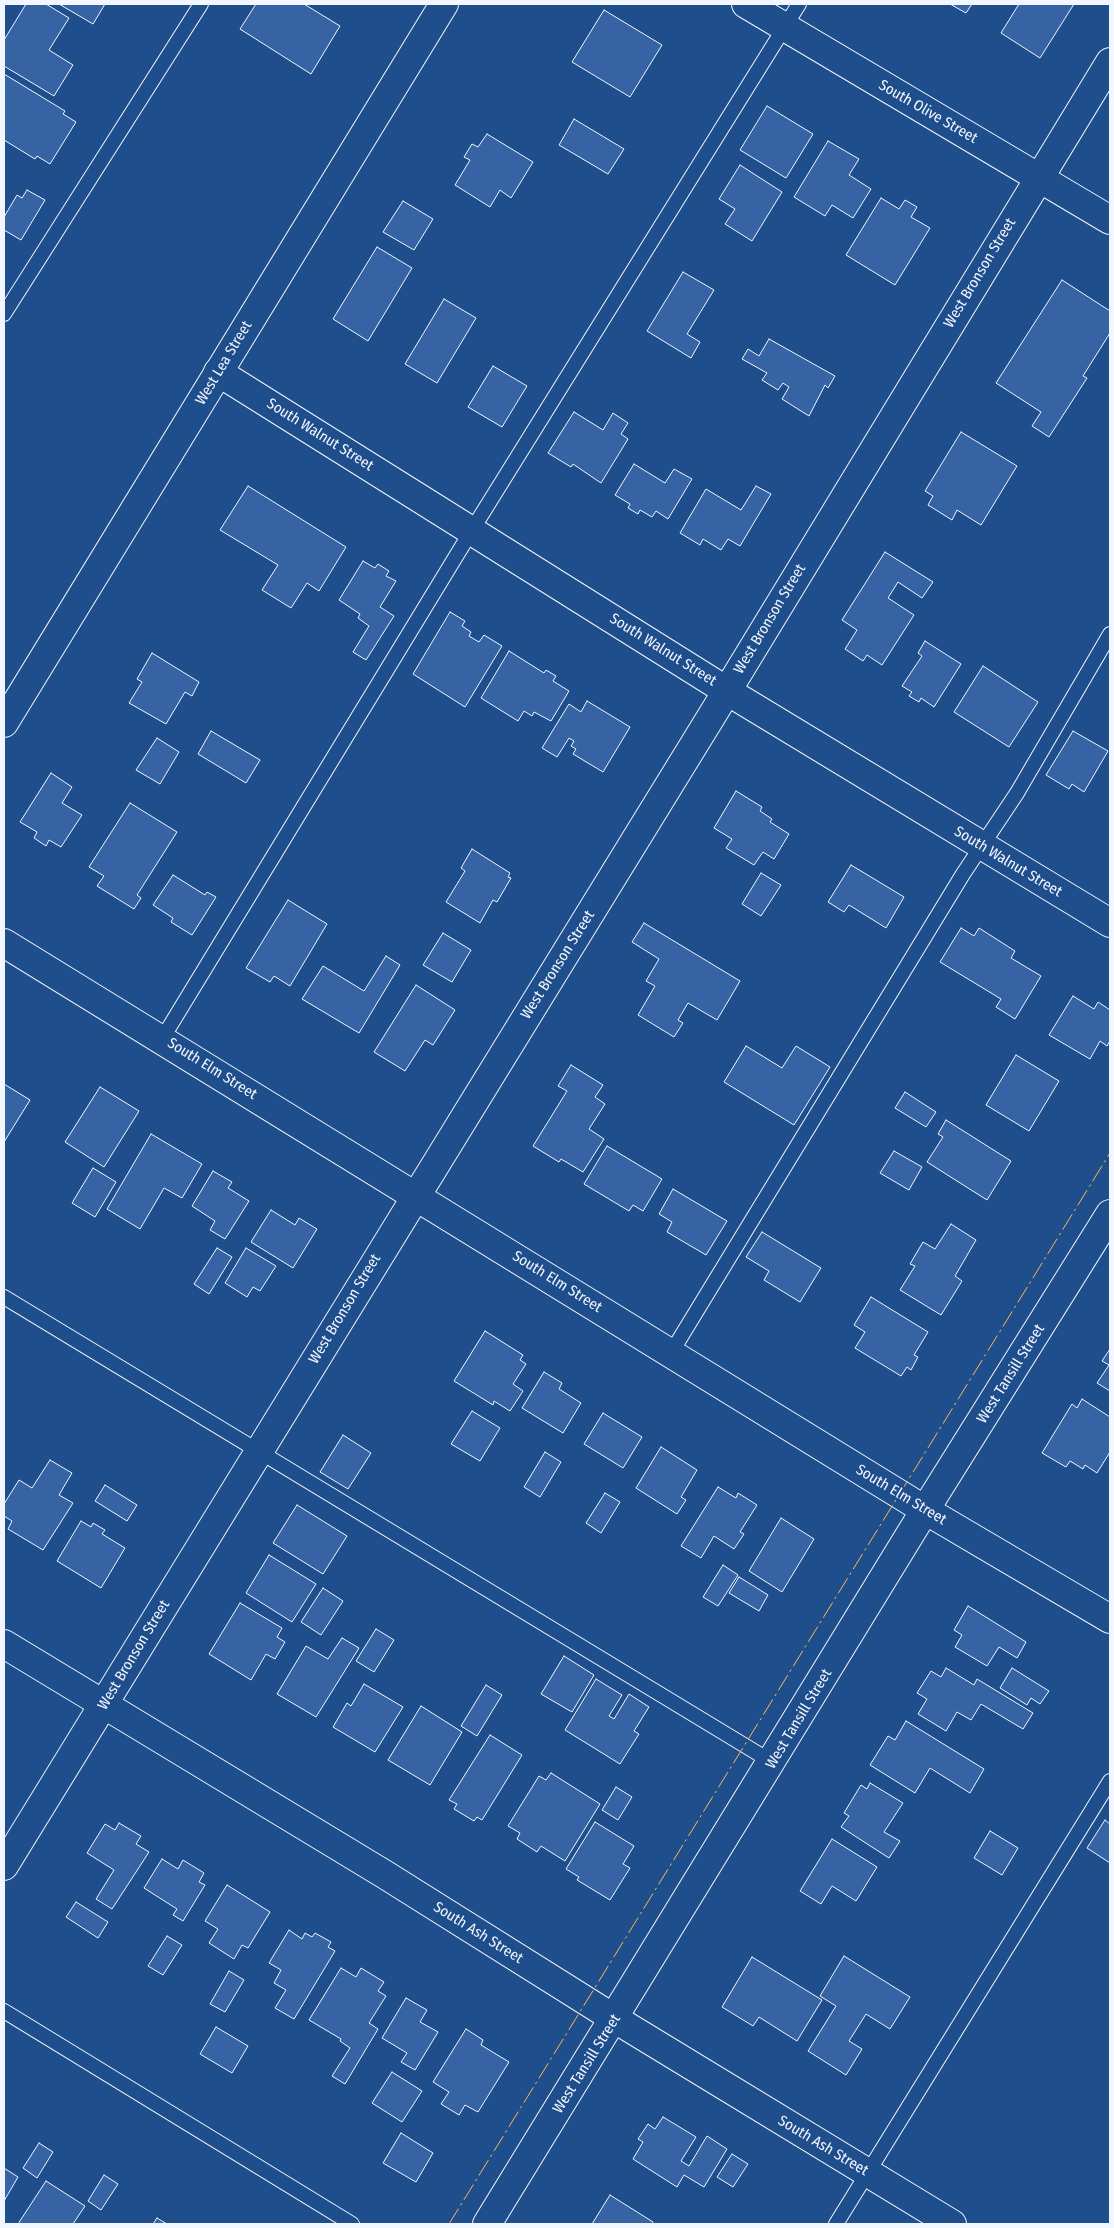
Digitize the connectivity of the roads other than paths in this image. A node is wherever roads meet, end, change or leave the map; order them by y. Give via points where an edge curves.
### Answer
1 (202, 4) edge
2 (444, 4) edge
3 (746, 4) edge
4 (799, 4) edge
5 (784, 28) junction
6 (1110, 62) edge
7 (1039, 177) junction
8 (1110, 220) edge
9 (4, 314) edge
10 (218, 372) junction
11 (472, 530) junction
12 (1110, 634) edge
13 (727, 691) junction
14 (4, 723) edge
15 (981, 846) junction
16 (1110, 923) edge
17 (4, 944) edge
18 (162, 1039) junction
19 (415, 1194) junction
20 (1110, 1214) edge
21 (4, 1297) edge
22 (671, 1352) junction
23 (259, 1451) junction
24 (925, 1510) junction
25 (1110, 1619) edge
26 (4, 1644) edge
27 (104, 1705) junction
28 (772, 1762) junction
29 (1110, 1781) edge
30 (4, 1866) edge
31 (4, 2011) edge
32 (615, 2019) junction
33 (868, 2173) junction
34 (352, 2224) edge
35 (487, 2224) edge
36 (836, 2224) edge
37 (952, 2224) edge

1 - 9 lane
2 - 10 street, West Lea Street
3 - 5 street, South Olive Street
4 - 5 lane
5 - 7 street, South Olive Street
5 - 11 lane
6 - 7 street, West Bronson Street
7 - 8 street, South Olive Street
7 - 13 street, West Bronson Street
10 - 11 street, South Walnut Street
10 - 14 street, West Lea Street
11 - 13 street, South Walnut Street
11 - 18 lane
12 - 15 lane via 1017,793
13 - 15 street, South Walnut Street
13 - 19 street, West Bronson Street
15 - 16 street, South Walnut Street
15 - 22 lane
17 - 18 street, South Elm Street
18 - 19 street, South Elm Street
19 - 22 street, South Elm Street
19 - 23 street, West Bronson Street
20 - 24 street, West Tansill Street
21 - 23 lane
22 - 24 street, South Elm Street
23 - 27 street, West Bronson Street
23 - 28 lane
24 - 25 street, South Elm Street
24 - 28 street, West Tansill Street
26 - 27 street, South Ash Street
27 - 30 street, West Bronson Street
27 - 32 street, South Ash Street via 384,1874
28 - 32 street, West Tansill Street
29 - 33 lane
31 - 34 lane
32 - 33 street, South Ash Street
32 - 35 street, West Tansill Street
33 - 36 lane
33 - 37 street, South Ash Street

